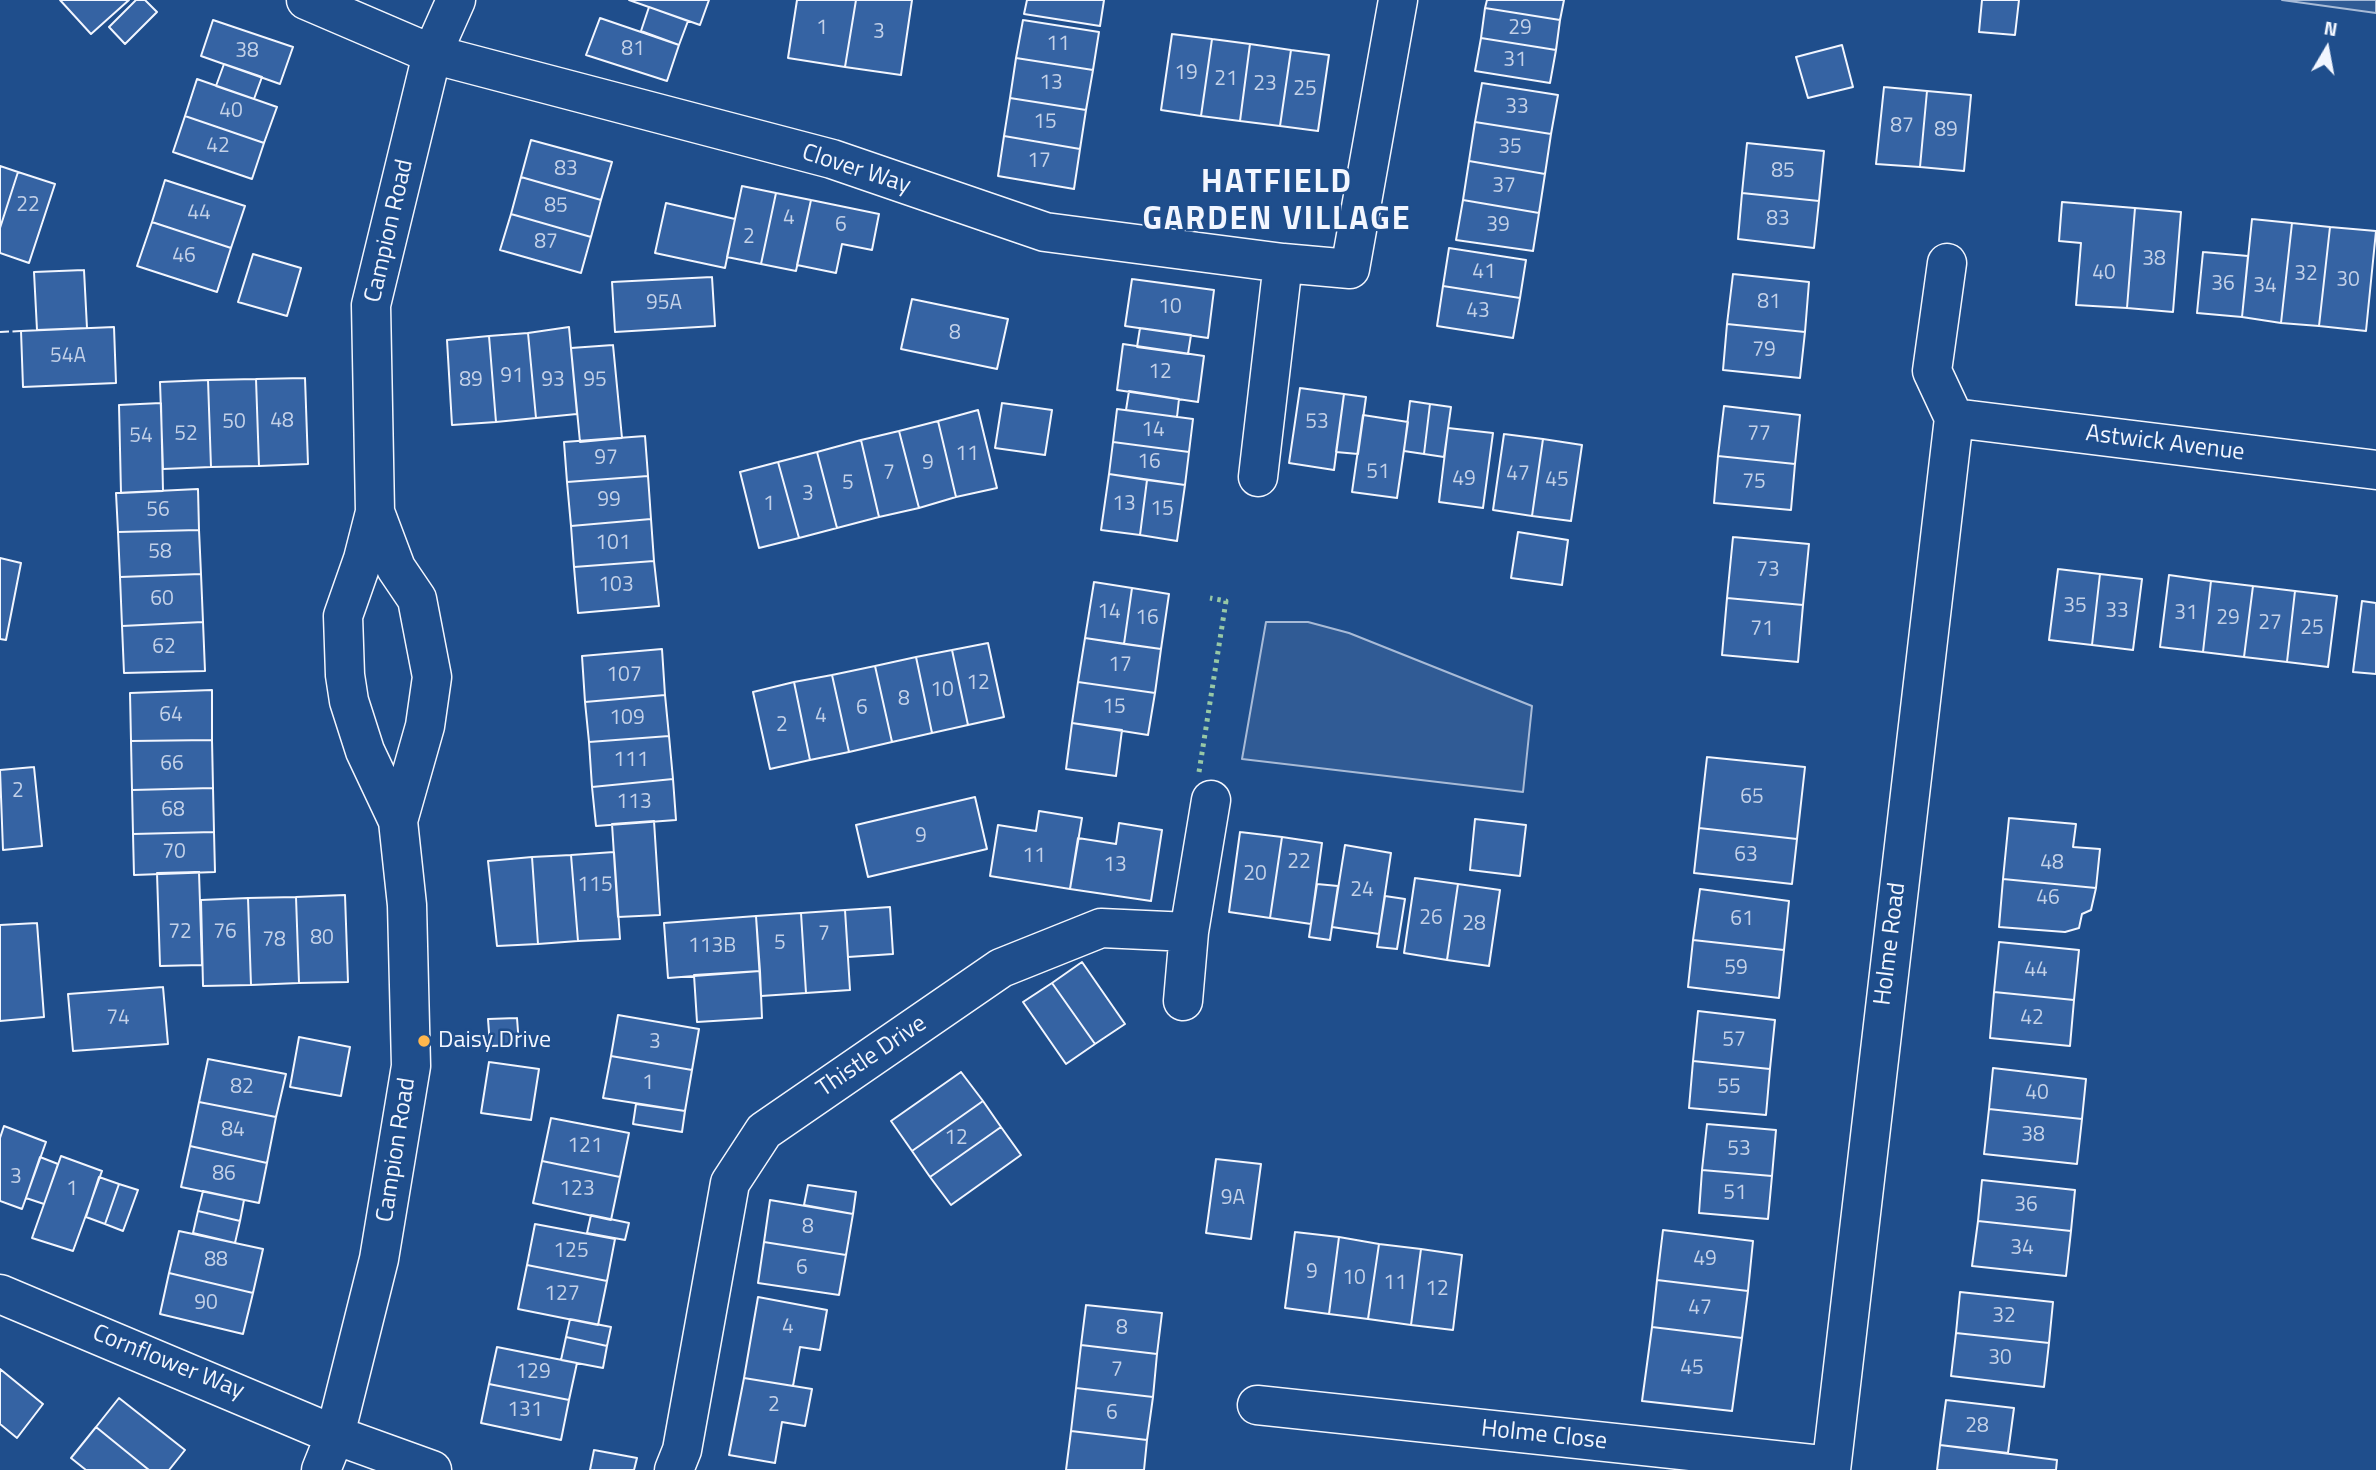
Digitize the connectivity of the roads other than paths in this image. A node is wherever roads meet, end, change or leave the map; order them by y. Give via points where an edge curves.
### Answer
1 (306, 0) edge
2 (456, 0) edge
3 (1398, 0) edge
4 (432, 54) junction
5 (1947, 263) dead end
6 (1283, 264) junction
7 (1954, 418) junction
8 (2376, 470) edge
9 (1258, 477) dead end
10 (375, 512) junction
11 (1211, 800) dead end
12 (398, 821) junction
13 (1189, 932) junction
14 (1183, 1001) dead end
15 (0, 1294) edge
16 (1257, 1405) dead end
17 (335, 1435) junction
18 (1831, 1468) edge
19 (321, 1470) edge
20 (432, 1470) edge
21 (674, 1470) edge

1 - 4 street, Clover Way
2 - 4 street, Campion Road
3 - 6 street, Clover Way via 1350,269
4 - 6 street, Clover Way via 832,159 1045,232
4 - 10 street, Campion Road via 371,305
5 - 7 street via 1932,371
6 - 9 street
7 - 8 street, Astwick Avenue
7 - 18 street, Holme Road
10 - 12 street, Campion Road via 344,616 345,675 365,751
10 - 12 street, Campion Road via 396,568 417,599 432,677 425,726
11 - 13 street
12 - 17 street, Campion Road via 407,905 411,1066 379,1259
13 - 14 street
13 - 21 street, Thistle Drive via 1101,928 1002,968 764,1131 730,1183 682,1450
15 - 17 street, Cornflower Way
16 - 18 street, Holme Close
17 - 19 street, Campion Road
17 - 20 street

